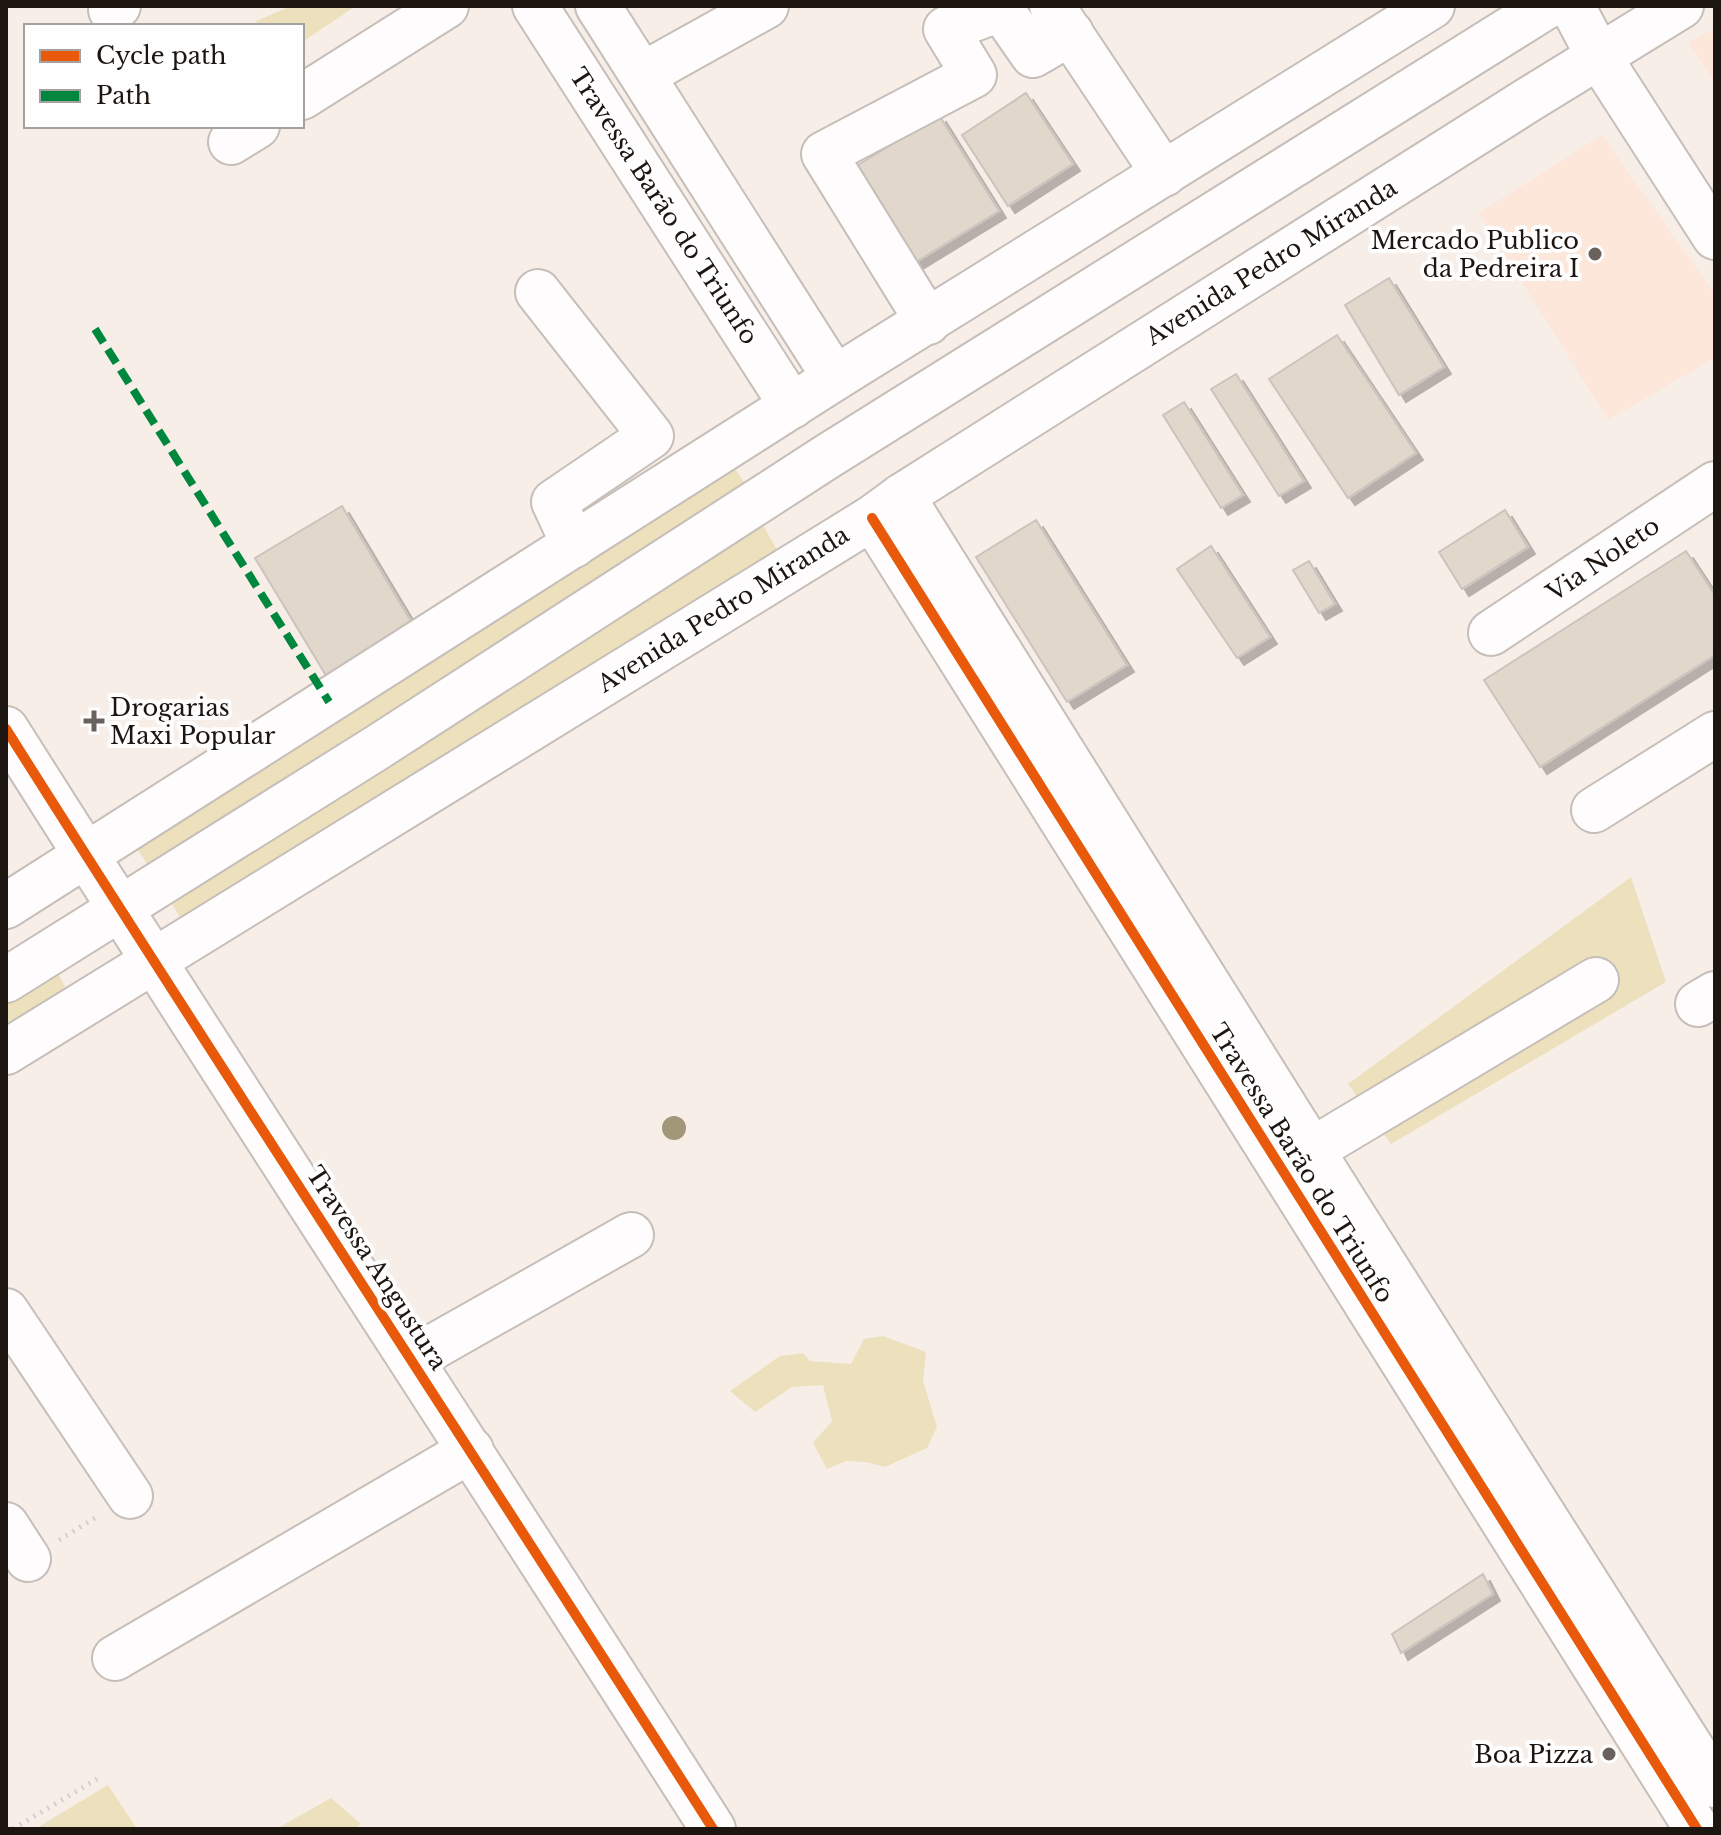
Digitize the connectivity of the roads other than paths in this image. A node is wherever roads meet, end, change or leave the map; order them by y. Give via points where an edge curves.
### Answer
1 (446, 6) edge
2 (535, 6) edge
3 (598, 6) edge
4 (766, 6) edge
5 (1432, 6) edge
6 (1547, 6) edge
7 (1572, 6) edge
8 (1681, 6) edge
9 (1062, 20) edge
10 (1599, 57) junction
11 (642, 75) junction
12 (304, 96) edge
13 (1164, 174) junction
14 (1715, 237) edge
15 (538, 292) dead end
16 (928, 322) junction
17 (835, 378) junction
18 (792, 406) junction
19 (1715, 484) edge
20 (887, 507) junction
21 (574, 545) junction
22 (1491, 633) dead end
23 (6, 729) edge
24 (1715, 734) edge
25 (1594, 810) dead end
26 (85, 854) junction
27 (6, 906) edge
28 (119, 908) junction
29 (154, 961) junction
30 (6, 980) edge
31 (1596, 980) dead end
32 (6, 1052) edge
33 (1312, 1150) junction
34 (1332, 1214) junction
35 (631, 1235) dead end
36 (6, 1311) edge
37 (412, 1359) junction
38 (471, 1450) junction
39 (130, 1496) road end
40 (1515, 1504) junction
41 (115, 1658) dead end
42 (1715, 1785) edge
43 (713, 1829) edge
44 (1697, 1829) edge

1 - 12 street
2 - 18 street, Travessa Barão do Triunfo
3 - 11 street, Travessa Barão do Triunfo
4 - 11 street
5 - 13 street
6 - 28 street
7 - 10 street
8 - 10 street, Avenida Pedro Miranda
9 - 13 street
9 - 16 street via 1033,55 1001,9 946,29 974,75 824,154
10 - 14 street
10 - 20 street, Avenida Pedro Miranda
11 - 17 street, Travessa Barão do Triunfo
13 - 16 street
15 - 21 street via 651,436 554,502
16 - 17 street
17 - 18 street
18 - 21 street
19 - 22 street, Via Noleto
20 - 29 street, Avenida Pedro Miranda
20 - 33 street, Travessa Barão do Triunfo
20 - 34 street, Travessa Barão do Triunfo
21 - 26 street
23 - 26 street, Travessa Angustura
24 - 25 street
26 - 27 street
26 - 28 street, Travessa Angustura
28 - 29 street, Travessa Angustura
28 - 30 street
29 - 32 street, Avenida Pedro Miranda
29 - 37 street, Travessa Angustura
31 - 33 street
33 - 34 street, Travessa Barão do Triunfo
34 - 40 street, Travessa Barão do Triunfo
35 - 37 street
36 - 39 street
37 - 38 street, Travessa Angustura
38 - 41 street
38 - 43 street, Travessa Angustura
40 - 42 street, Travessa Barão do Triunfo
40 - 44 street, Travessa Barão do Triunfo

